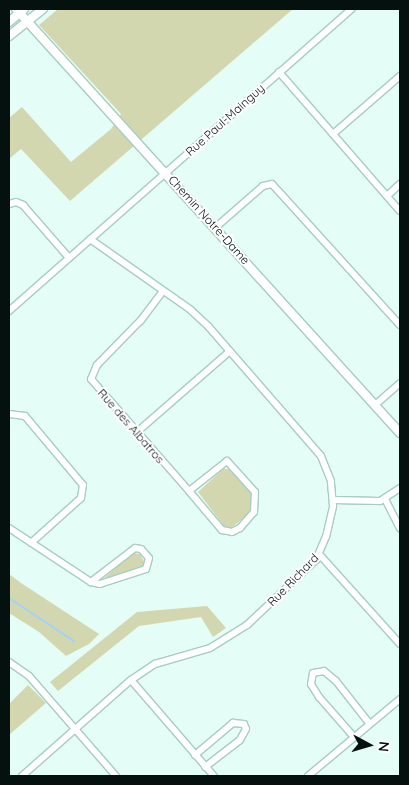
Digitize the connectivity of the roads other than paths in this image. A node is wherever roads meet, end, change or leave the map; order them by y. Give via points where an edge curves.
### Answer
1 (43, 9) edge
2 (352, 9) edge
3 (20, 10) edge
4 (9, 22) edge
5 (26, 22) junction
6 (9, 36) edge
7 (279, 72) junction
8 (400, 76) edge
9 (333, 134) junction
10 (165, 172) junction
11 (400, 184) edge
12 (387, 196) junction
13 (9, 204) edge
14 (400, 211) edge
15 (216, 227) junction
16 (90, 239) junction
17 (69, 258) junction
18 (163, 291) junction
19 (9, 311) edge
20 (400, 325) edge
21 (230, 351) junction
22 (400, 383) edge
23 (375, 405) junction
24 (9, 414) edge
25 (137, 432) junction
26 (400, 434) edge
27 (400, 488) edge
28 (189, 491) junction
29 (385, 499) junction
30 (333, 500) junction
31 (9, 528) edge
32 (400, 528) edge
33 (32, 543) junction
34 (319, 554) junction
35 (91, 582) junction
36 (400, 644) edge
37 (9, 662) edge
38 (130, 680) junction
39 (400, 700) edge
40 (369, 724) junction
41 (75, 728) junction
42 (354, 736) junction
43 (195, 755) junction
44 (205, 767) junction
45 (22, 776) edge
46 (116, 776) edge
47 (214, 776) edge
48 (308, 776) edge

1 - 5 street
2 - 7 street, Rue Paul-Mainguy
3 - 4 street
3 - 5 street, Chemin Notre-Dame
5 - 6 street
5 - 10 street, Chemin Notre-Dame
7 - 9 street
7 - 10 street, Rue Paul-Mainguy
8 - 9 street
9 - 12 street
10 - 15 street, Chemin Notre-Dame
10 - 16 street, Rue Paul-Mainguy
11 - 12 street
12 - 14 street
13 - 17 street via 23,205
15 - 20 street via 263,186 272,184
15 - 23 street, Chemin Notre-Dame
16 - 17 street, Rue Paul-Mainguy
16 - 18 street, Rue Richard
17 - 19 street, Rue Paul-Mainguy
18 - 21 street, Rue Richard via 191,310
18 - 25 street, Rue des Albatros via 92,372 91,380
21 - 25 street
21 - 30 street, Rue Richard via 319,452 330,477
22 - 23 street
23 - 26 street, Chemin Notre-Dame
24 - 33 street via 25,416 84,485 81,498
25 - 28 street, Rue des Albatros
27 - 29 street
28 - 28 street, Rue des Albatros via 227,461 254,492 254,512 240,528 232,532 222,530
29 - 30 street
29 - 32 street
30 - 34 street, Rue Richard
31 - 33 street
33 - 35 street
34 - 36 street
34 - 38 street, Rue Richard via 248,625 210,648 155,664
35 - 35 street via 135,548 141,549 149,558 146,570 104,584
37 - 41 street via 29,676
38 - 41 street, Rue Richard
38 - 43 street
39 - 40 street
40 - 42 street
40 - 42 street via 336,681 324,671 313,674 311,684 319,697
41 - 45 street, Rue Richard
41 - 46 street
42 - 48 street
43 - 44 street
43 - 44 street via 233,723 244,724 246,728 240,740
44 - 47 street

